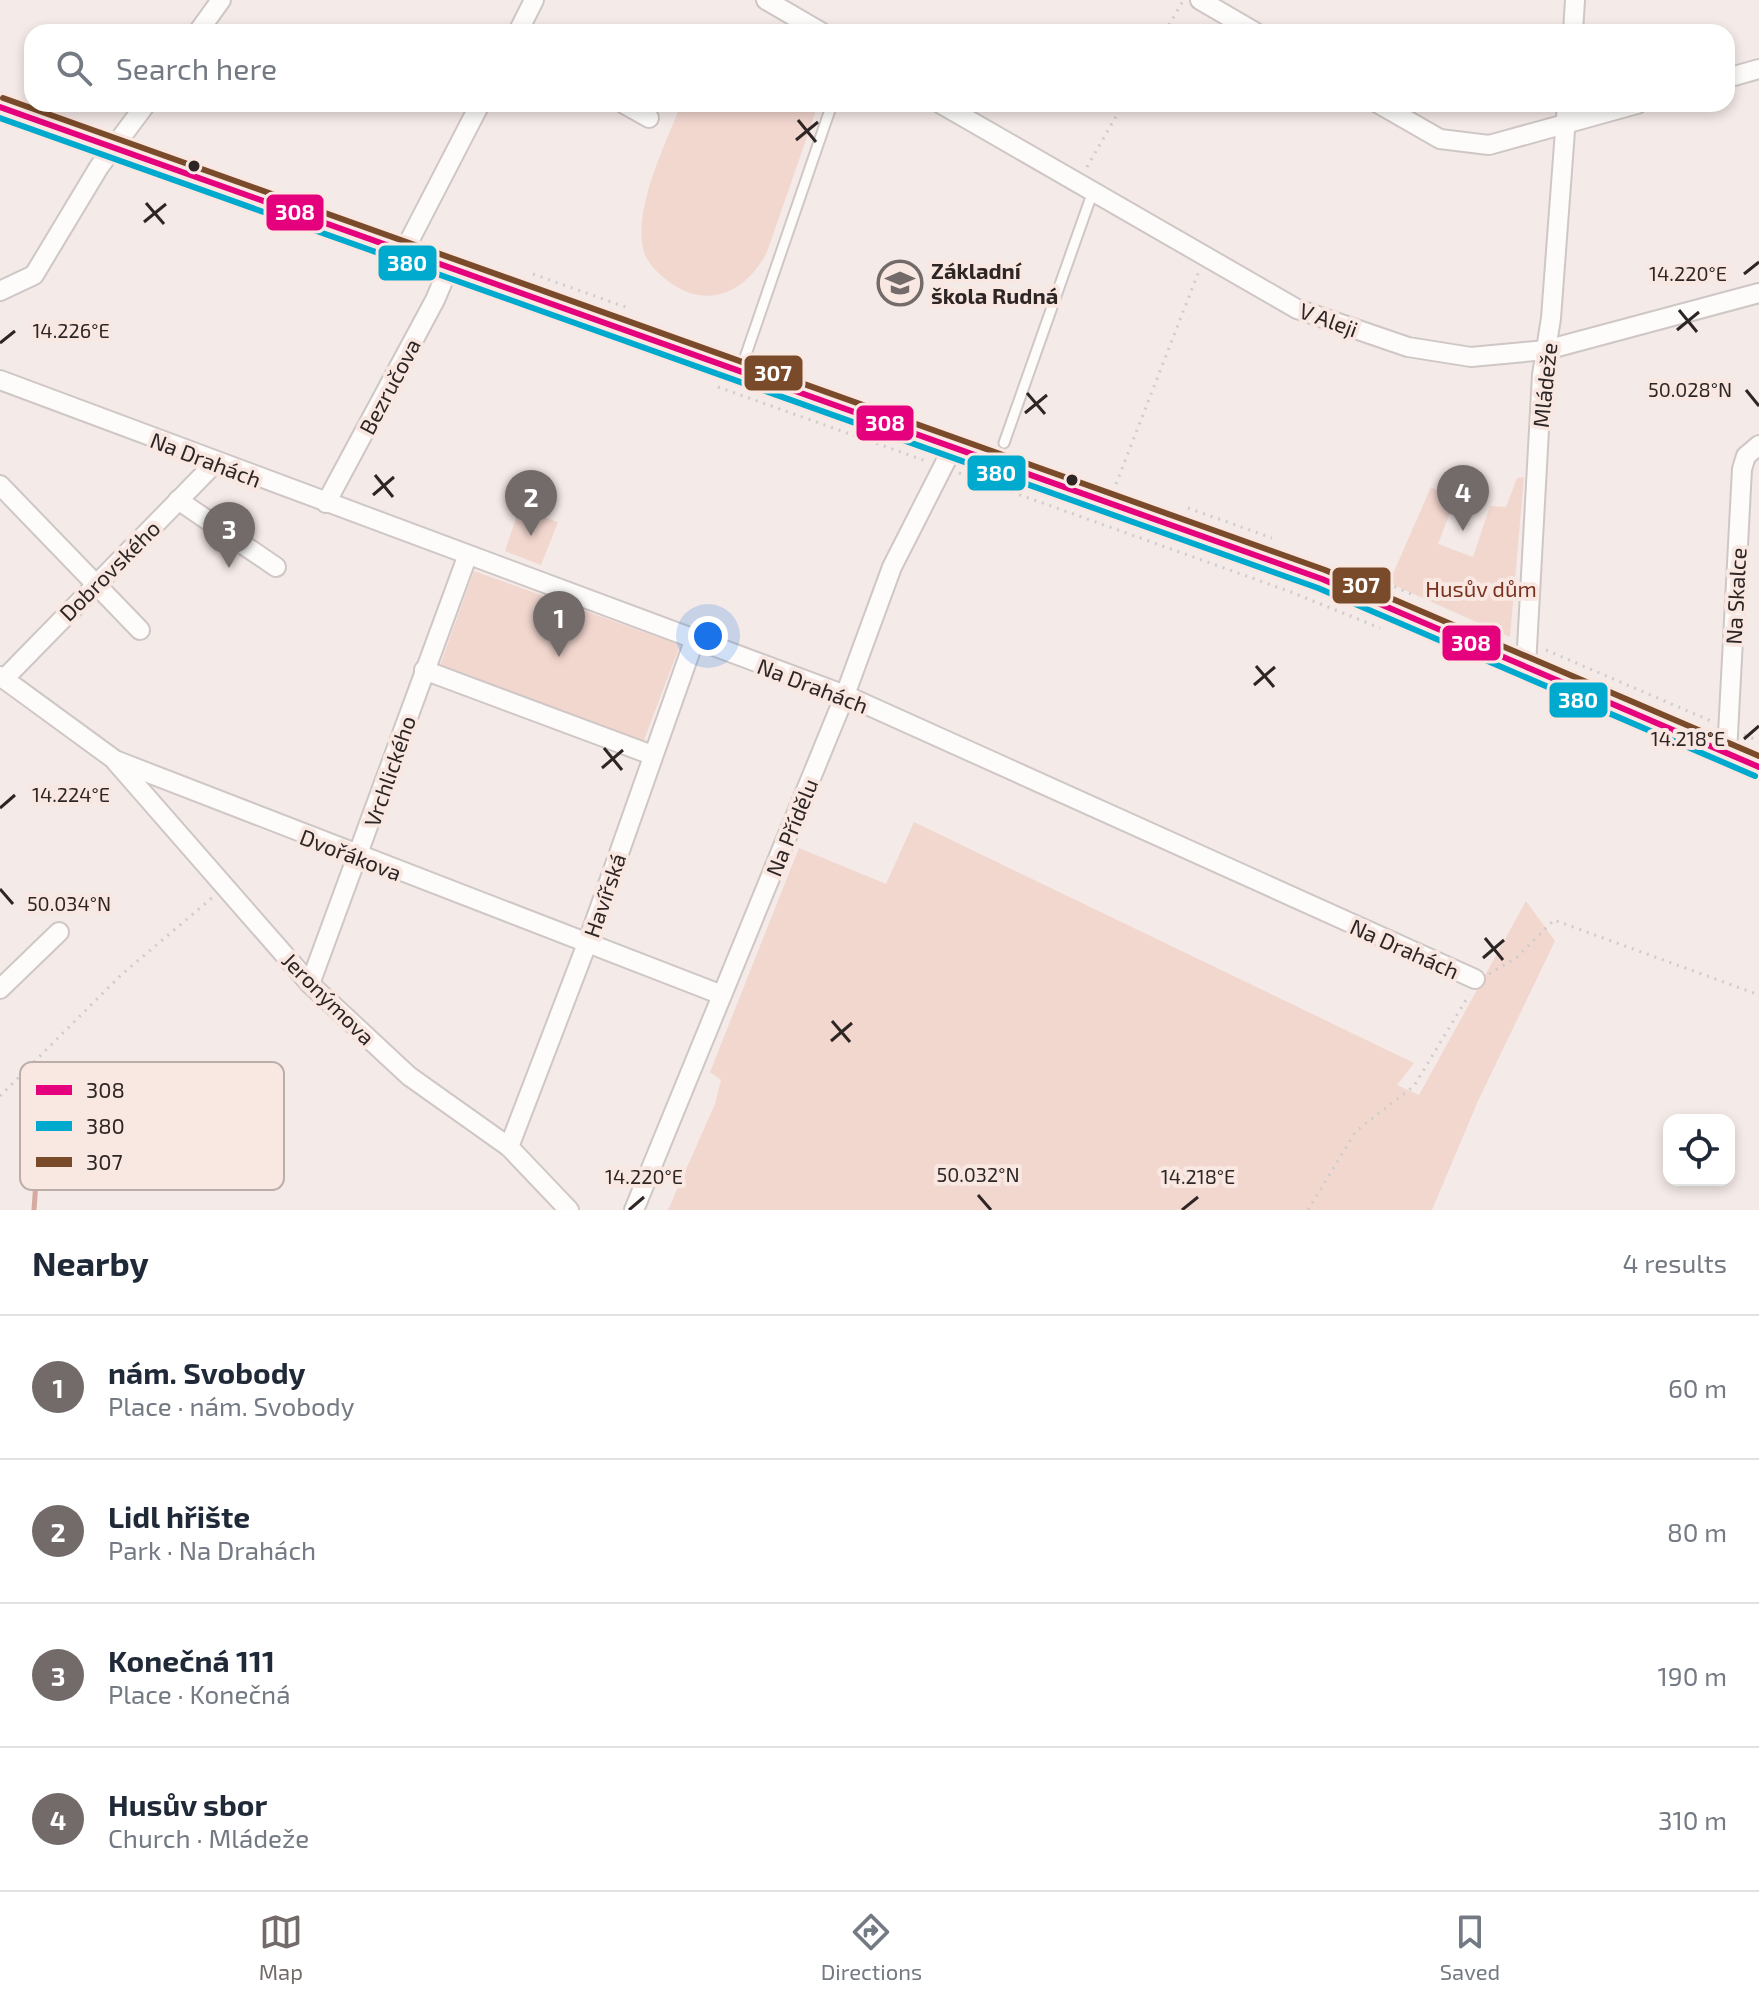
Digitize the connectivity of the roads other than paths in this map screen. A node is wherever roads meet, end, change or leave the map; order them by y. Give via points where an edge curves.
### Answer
1 (221, 0) edge
2 (534, 0) edge
3 (766, 0) edge
4 (1200, 0) edge
5 (1575, 0) edge
6 (204, 24) edge
7 (522, 24) edge
8 (807, 24) edge
9 (1241, 24) edge
10 (1574, 24) edge
11 (1759, 69) edge
12 (1735, 76) edge
13 (0, 107) edge
14 (140, 112) edge
15 (476, 112) edge
16 (638, 112) edge
17 (829, 112) edge
18 (954, 112) edge
19 (1393, 112) edge
20 (1566, 112) edge
21 (1610, 112) edge
22 (649, 118) dead end
23 (1565, 125) junction
24 (114, 148) junction
25 (1089, 192) junction
26 (404, 251) junction
27 (449, 267) junction
28 (0, 291) edge
29 (1759, 293) edge
30 (1546, 350) junction
31 (740, 371) junction
32 (0, 380) edge
33 (1004, 443) dead end
34 (1759, 445) edge
35 (948, 457) junction
36 (215, 463) junction
37 (0, 485) edge
38 (178, 500) junction
39 (326, 503) junction
40 (467, 557) junction
41 (276, 567) dead end
42 (93, 584) junction
43 (140, 630) dead end
44 (694, 641) junction
45 (1532, 657) junction
46 (424, 670) junction
47 (2, 677) edge
48 (845, 695) junction
49 (1734, 743) junction
50 (652, 755) junction
51 (115, 760) junction
52 (1759, 767) edge
53 (359, 858) junction
54 (59, 932) dead end
55 (588, 941) junction
56 (1475, 979) road end
57 (310, 984) junction
58 (0, 989) edge
59 (722, 995) junction
60 (509, 1147) junction
61 (569, 1210) edge
62 (634, 1210) edge

1 - 6 street
2 - 7 street
3 - 8 street
4 - 9 street
5 - 10 street
11 - 12 street
13 - 24 main road
14 - 24 street
15 - 26 street
16 - 22 street
17 - 31 lane
18 - 25 street, V Aleji
19 - 23 street via 1440,139 1489,145
20 - 23 street, Mládeže
21 - 23 street
23 - 30 street, Mládeže
24 - 26 main road
24 - 28 street via 34,275
25 - 30 street, V Aleji via 1297,309 1408,347 1471,357
25 - 33 lane
26 - 27 main road
27 - 31 main road
27 - 39 street, Bezručova
29 - 30 street, V Aleji
30 - 45 street, Mládeže
31 - 35 main road
32 - 36 street, Na Drahách
34 - 49 street, Na Skalce via 1746,456 1742,469
35 - 45 main road via 1108,503
35 - 48 street, Na Přídělu via 892,567
36 - 38 street, Dobrovského
36 - 39 street, Na Drahách
37 - 42 street
38 - 41 street
38 - 42 street, Dobrovského
39 - 40 street, Na Drahách
40 - 44 street, Na Drahách
40 - 46 street, Vrchlického
42 - 43 street
42 - 47 street, Dobrovského
44 - 48 street, Na Drahách
44 - 50 street, Havířská
45 - 49 main road
46 - 50 street
46 - 53 street, Vrchlického
47 - 51 street, Dvořákova
48 - 56 street, Na Drahách
48 - 59 street, Na Přídělu
49 - 52 main road
50 - 55 street, Havířská
51 - 53 street, Dvořákova
51 - 57 street, Jeronýmova
53 - 55 street, Dvořákova
53 - 57 street, Vrchlického
54 - 58 street
55 - 59 street, Dvořákova
55 - 60 street, Havířská
57 - 60 street, Jeronýmova via 409,1076
59 - 62 street, Na Přídělu
60 - 61 street, Jeronýmova

